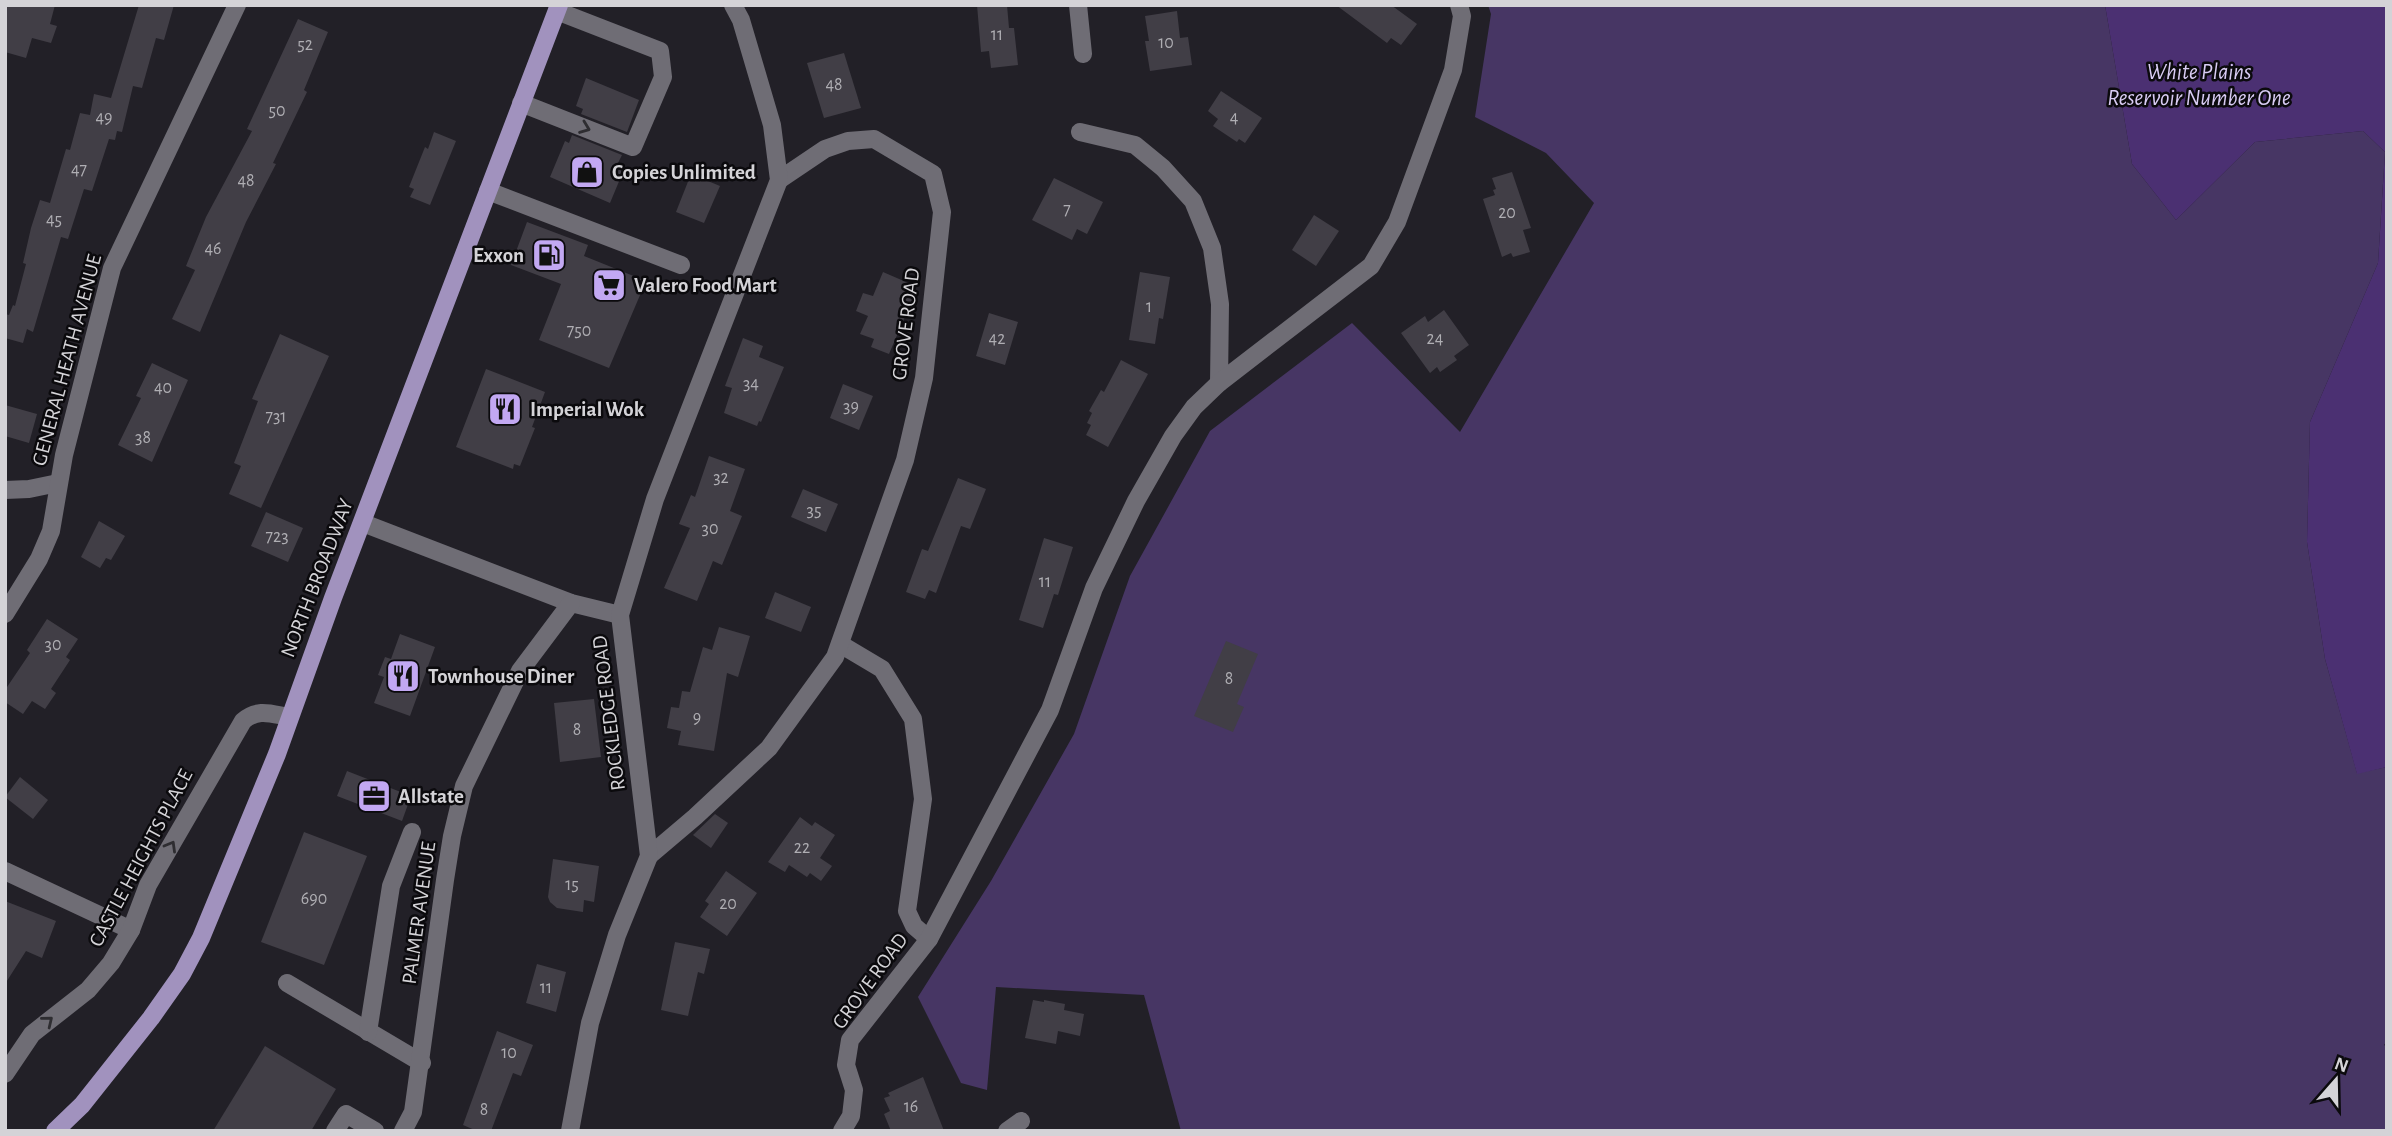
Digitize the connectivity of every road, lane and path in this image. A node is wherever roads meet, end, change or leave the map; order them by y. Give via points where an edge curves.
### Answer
1 (237, 5) edge
2 (1078, 5) edge
3 (1459, 5) edge
4 (558, 8) edge
5 (741, 10) edge
6 (1083, 54) dead end
7 (521, 103) junction
8 (1080, 132) dead end
9 (779, 180) junction
10 (488, 191) junction
11 (681, 265) dead end
12 (1219, 383) junction
13 (58, 483) junction
14 (5, 489) edge
15 (363, 523) junction
16 (571, 603) junction
17 (5, 614) edge
18 (620, 615) junction
19 (840, 644) junction
20 (289, 717) junction
21 (412, 832) dead end
22 (649, 856) junction
23 (5, 871) edge
24 (131, 930) junction
25 (929, 939) junction
26 (287, 983) dead end
27 (368, 1031) junction
28 (422, 1063) junction
29 (5, 1074) edge
30 (55, 1131) edge
31 (335, 1131) edge
32 (375, 1131) edge
33 (402, 1131) edge
34 (570, 1131) edge
35 (842, 1131) edge

1 - 13 street, GENERAL HEATH AVENUE via 112,268
2 - 6 street
3 - 12 street, GROVE ROAD via 1462,16 1452,70 1397,222 1371,266
4 - 7 main road, NORTH BROADWAY
7 -> 4 street via 633,147 663,77 660,51
5 - 9 street via 772,125
7 - 10 main road, NORTH BROADWAY
8 - 12 street via 1135,145 1193,201 1212,248 1220,304
9 - 18 street, ROCKLEDGE ROAD via 656,499
9 - 19 street, GROVE ROAD via 825,149 874,139 933,174 942,212 924,378 905,460
10 - 11 street
10 - 15 main road, NORTH BROADWAY
12 - 25 street, GROVE ROAD via 1173,436 1136,501 1094,588 1050,710
13 - 14 street
13 - 17 street, GENERAL HEATH AVENUE via 51,531
15 - 16 street
15 - 20 main road, NORTH BROADWAY
16 - 18 street
16 - 28 street, PALMER AVENUE via 520,671 464,786 445,880
18 - 22 street, ROCKLEDGE ROAD
19 - 22 street, GROVE ROAD via 769,748
19 - 25 street, GROVE ROAD via 882,669 913,719 923,799 907,911 914,926
24 -> 20 street, CASTLE HEIGHTS PLACE via 148,885 243,721 260,711
20 - 30 main road, NORTH BROADWAY via 225,883 182,974 124,1054
21 - 27 street via 391,886
22 - 34 street, ROCKLEDGE ROAD via 617,935 590,1023
23 - 24 street
29 -> 24 street, CASTLE HEIGHTS PLACE via 33,1034 88,990
25 - 35 street, GROVE ROAD via 850,1040 846,1065 854,1090 851,1116
26 - 27 street
27 - 28 street
28 - 33 street, PALMER AVENUE via 413,1112
31 - 32 street via 346,1114

